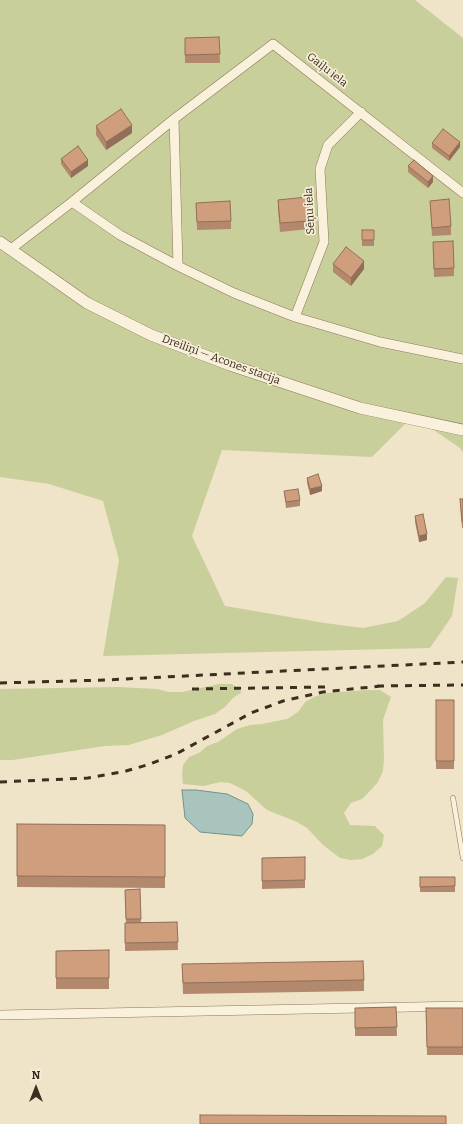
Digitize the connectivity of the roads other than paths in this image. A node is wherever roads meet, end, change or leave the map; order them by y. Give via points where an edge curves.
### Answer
1 (361, 112) junction
2 (174, 119) junction
3 (463, 192) edge
4 (72, 202) junction
5 (0, 242) edge
6 (11, 249) junction
7 (178, 266) junction
8 (295, 317) junction
9 (463, 359) edge
10 (463, 430) edge
11 (453, 798) dead end
12 (463, 858) edge
13 (463, 1006) edge
14 (0, 1014) edge

1 - 2 street, Gaiļu iela via 273,44
1 - 3 street, Gaiļu iela
1 - 8 street, Sēņu iela via 328,145 320,169 324,242
2 - 4 street, Gaiļu iela
2 - 7 street
4 - 6 street, Gaiļu iela
4 - 7 street via 120,235
5 - 6 street, Dreiliņi — Acones stacija
6 - 10 street, Dreiliņi — Acones stacija via 87,302 151,334 230,365 360,408
7 - 8 street via 234,293
8 - 9 street via 380,342
11 - 12 lane
13 - 14 street

